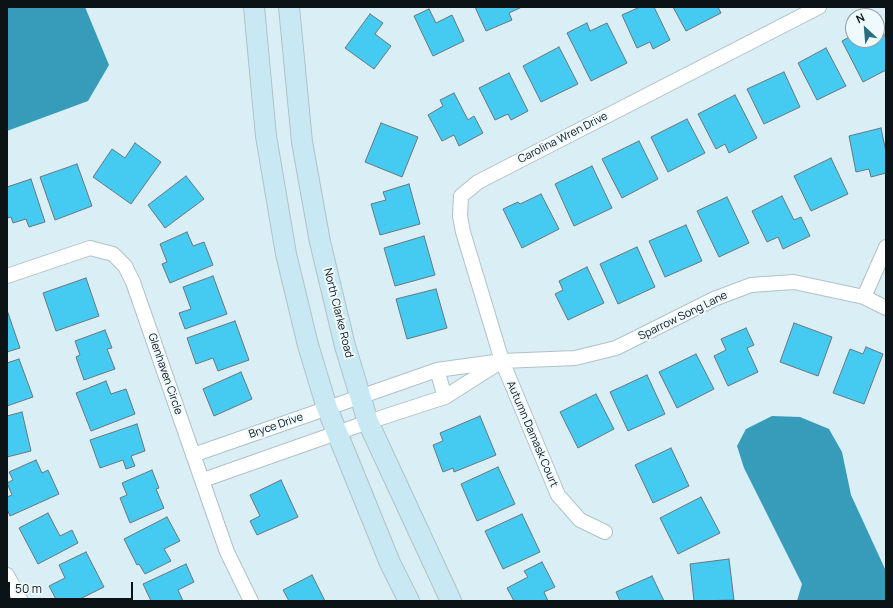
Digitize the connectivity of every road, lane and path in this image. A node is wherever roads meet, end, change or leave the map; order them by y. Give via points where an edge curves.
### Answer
1 (254, 7) edge
2 (289, 7) edge
3 (819, 7) edge
4 (886, 247) edge
5 (7, 276) edge
6 (864, 297) junction
7 (886, 308) edge
8 (502, 361) junction
9 (437, 370) junction
10 (360, 397) junction
11 (445, 397) junction
12 (327, 408) junction
13 (368, 422) junction
14 (337, 434) junction
15 (193, 455) junction
16 (203, 480) junction
17 (605, 532) dead end
18 (7, 575) edge
19 (22, 601) edge
20 (251, 601) edge
21 (409, 601) edge
22 (451, 601) edge

1 - 12 street via 266,136 286,254 308,345
2 - 10 street, North Clarke Road via 303,149 320,242
3 - 8 street, Carolina Wren Drive via 478,182 461,196 460,216 463,232
4 - 6 street
5 - 15 street, Glenhaven Circle via 90,248 113,254 125,266 133,282
6 - 7 street, Sparrow Song Lane
6 - 8 street, Sparrow Song Lane via 794,282 751,285 714,299 616,348 575,358
8 - 9 street, Sparrow Song Lane
8 - 11 street, Sparrow Song Lane
8 - 17 street, Autumn Damask Court via 558,496 580,520
9 - 10 street, Sparrow Song Lane
9 - 11 street
10 - 12 street, Bryce Drive
10 - 13 street, North Clarke Road
11 - 13 street, Sparrow Song Lane
12 - 14 street
12 - 15 street, Bryce Drive
13 - 14 street
13 - 22 street, North Clarke Road
14 - 16 street
14 - 21 street via 390,563
15 - 16 street, Glenhaven Circle
16 - 20 street, Glenhaven Circle via 228,552
18 - 19 street

